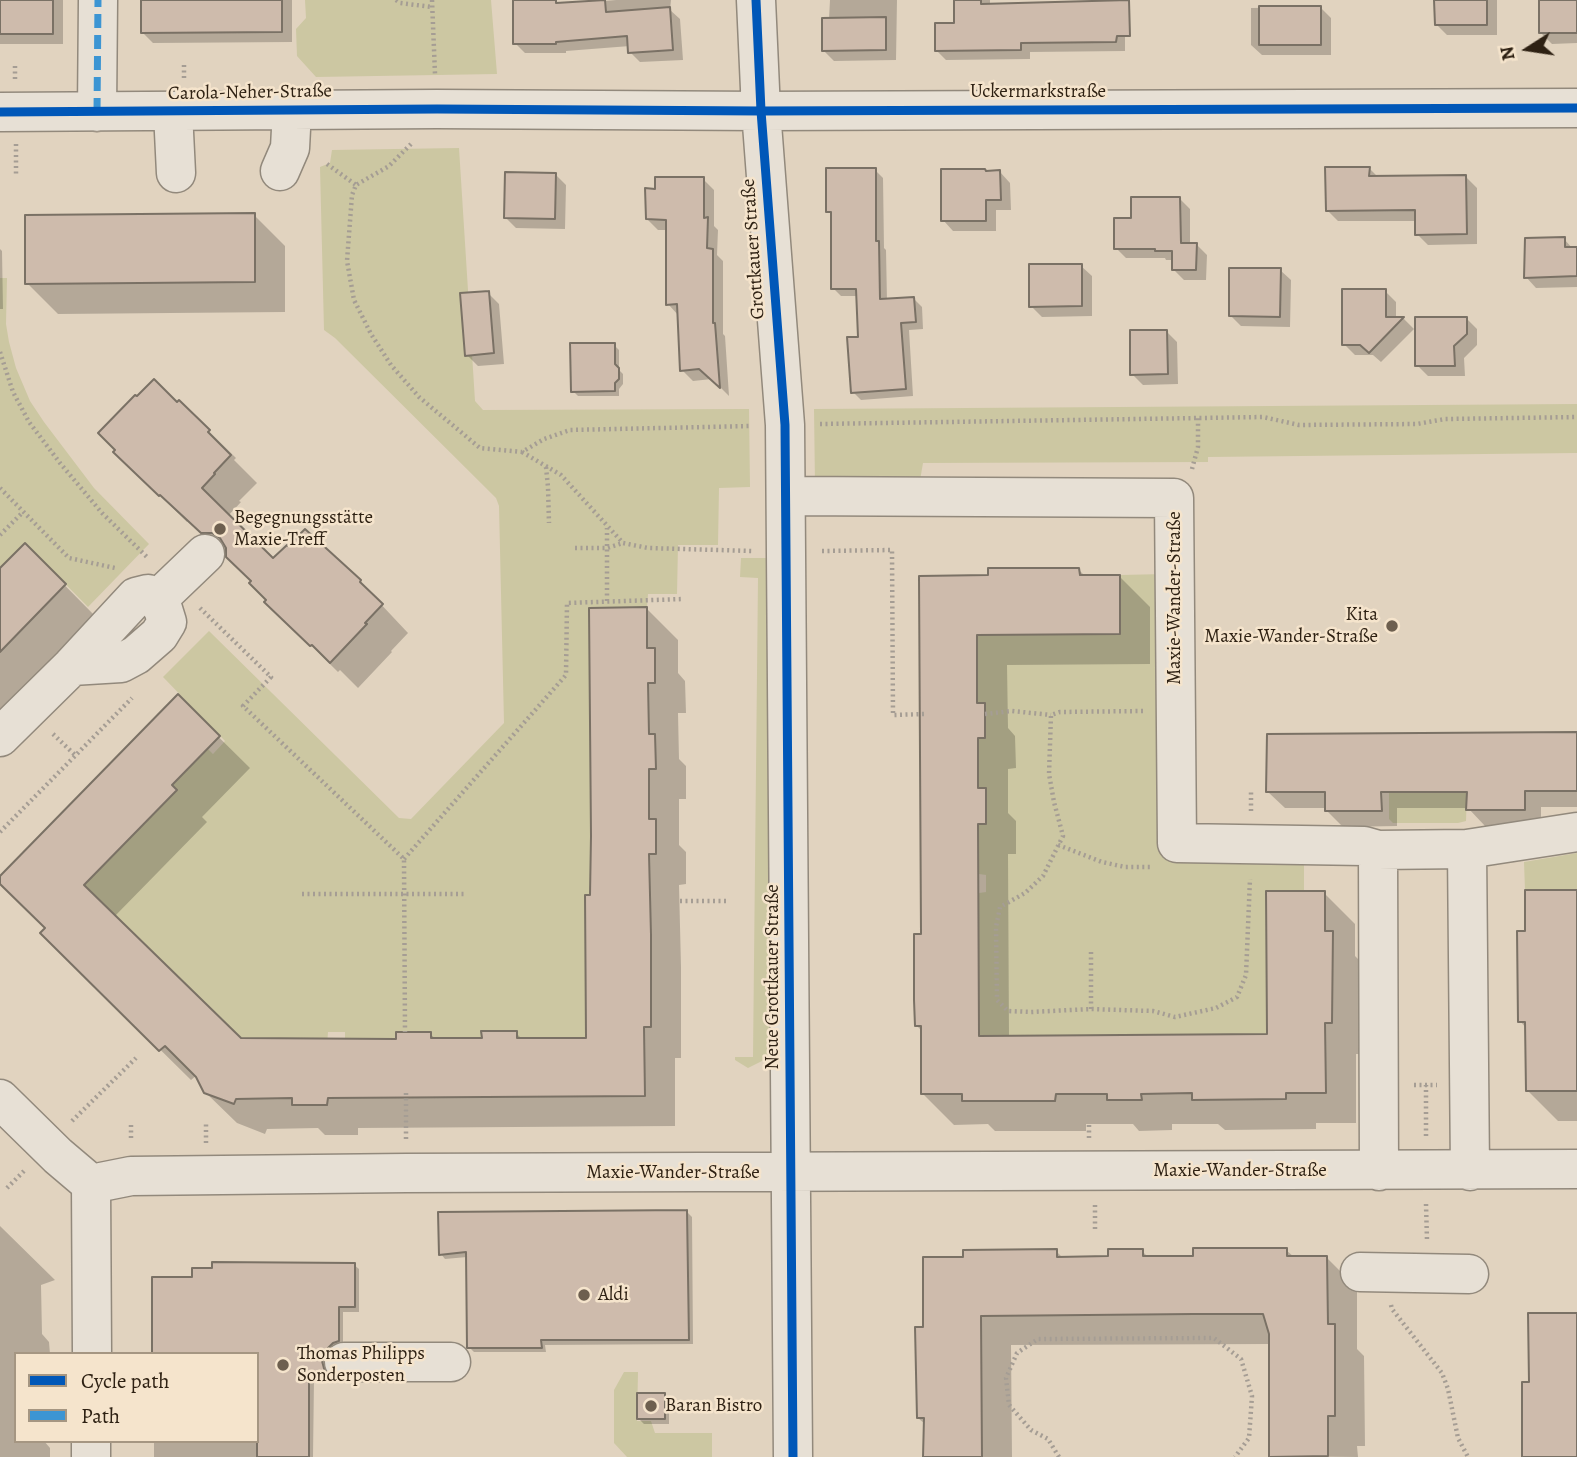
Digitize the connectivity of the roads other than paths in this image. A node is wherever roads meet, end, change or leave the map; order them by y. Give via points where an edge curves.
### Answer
1 (98, 0) edge
2 (756, 0) edge
3 (1577, 108) edge
4 (292, 110) junction
5 (500, 110) joint
6 (761, 111) junction
7 (0, 112) edge
8 (97, 112) junction
9 (173, 112) junction
10 (280, 171) dead end
11 (176, 173) dead end
12 (787, 496) junction
13 (205, 554) dead end
14 (0, 737) edge
15 (1577, 832) edge
16 (1467, 849) junction
17 (1378, 850) junction
18 (0, 1099) edge
19 (1577, 1169) edge
20 (1379, 1171) junction
21 (1470, 1171) junction
22 (791, 1173) junction
23 (91, 1184) junction
24 (1375, 1272) road end
25 (1469, 1274) dead end
26 (92, 1352) edge
27 (344, 1362) dead end
28 (451, 1362) dead end
29 (793, 1457) edge

1 - 8 street
2 - 6 street, Grottkauer Straße
3 - 6 street, Uckermarkstraße
4 - 5 street, Carola-Neher-Straße
4 - 9 street, Carola-Neher-Straße
4 - 10 street via 290,148
5 - 6 street, Uckermarkstraße
6 - 12 street, Grottkauer Straße
7 - 8 street, Carola-Neher-Straße
8 - 9 street, Carola-Neher-Straße
9 - 11 street
12 - 17 street, Maxie-Wander-Straße via 1174,507 1177,843 1364,846
12 - 22 street, Neue Grottkauer Straße
13 - 14 street via 166,592 163,609 167,622 159,635 121,663 72,666
15 - 16 street
16 - 17 street
16 - 21 street
17 - 20 street
18 - 23 street
19 - 21 street, Maxie-Wander-Straße
20 - 21 street, Maxie-Wander-Straße via 1426,1186
20 - 22 street, Maxie-Wander-Straße
22 - 23 street, Maxie-Wander-Straße via 131,1176
22 - 29 street, Neue Grottkauer Straße
23 - 26 street
24 - 25 street
27 - 28 street

